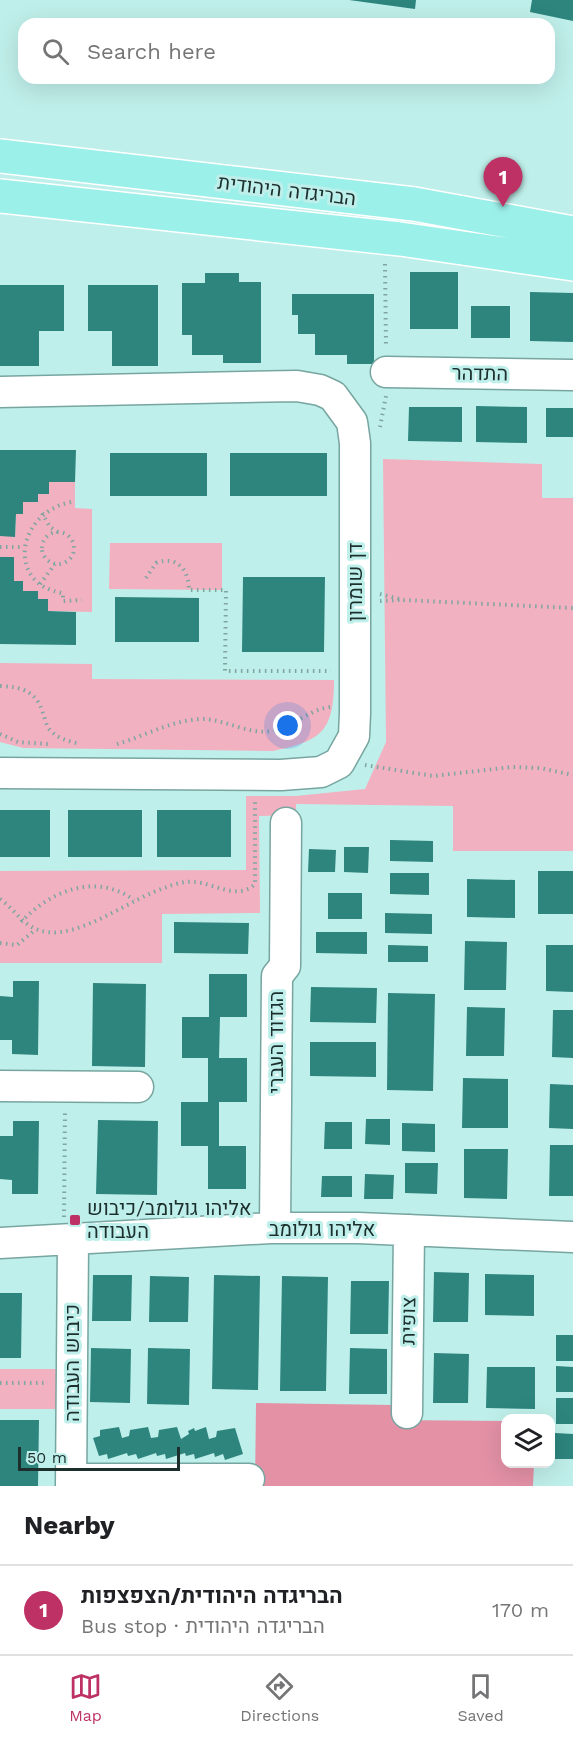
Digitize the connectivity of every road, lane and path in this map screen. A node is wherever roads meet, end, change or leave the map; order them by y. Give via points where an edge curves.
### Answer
1 (0, 156) edge
2 (0, 196) edge
3 (573, 233) edge
4 (385, 260) dead end
5 (573, 264) edge
6 (386, 372) junction
7 (573, 375) edge
8 (0, 392) edge
9 (378, 438) dead end
10 (71, 502) dead end
11 (42, 513) junction
12 (59, 533) junction
13 (0, 547) edge
14 (24, 547) junction
15 (56, 564) junction
16 (146, 578) dead end
17 (40, 584) junction
18 (377, 593) dead end
19 (82, 600) dead end
20 (573, 608) edge
21 (337, 671) dead end
22 (0, 686) edge
23 (338, 706) dead end
24 (0, 734) edge
25 (48, 744) dead end
26 (80, 744) dead end
27 (117, 744) dead end
28 (346, 754) junction
29 (0, 772) edge
30 (573, 775) edge
31 (255, 791) dead end
32 (286, 823) dead end
33 (0, 899) edge
34 (134, 900) junction
35 (21, 922) junction
36 (35, 930) junction
37 (0, 943) edge
38 (0, 1086) edge
39 (65, 1087) junction
40 (138, 1087) dead end
41 (276, 1228) junction
42 (409, 1230) junction
43 (573, 1237) edge
44 (69, 1241) junction
45 (0, 1243) edge
46 (0, 1383) edge
47 (72, 1383) junction
48 (407, 1413) dead end
49 (249, 1479) dead end
50 (71, 1482) edge

1 - 3 main road, הבריגדה היהודית via 414,204
2 - 5 main road, הבריגדה היהודית via 400,239
4 - 6 path
6 - 7 street, התדהר
6 - 9 path via 386,397
8 - 28 street, דן שומרון via 297,386 333,396 352,422 355,443 356,713 354,736
10 - 11 path
11 - 12 path
11 - 14 path
12 - 15 path via 45,540 42,550
12 - 15 path via 69,536 74,550 70,559
13 - 14 path
14 - 17 path via 29,568
15 - 17 path
16 - 21 path via 156,563 170,560 186,572 189,590 225,590 225,671
17 - 19 path via 63,592 63,601
18 - 20 path via 404,600
22 - 26 path via 32,693 49,729
23 - 27 path via 310,712 284,728 267,732 203,719 180,722
24 - 25 path via 18,742
28 - 29 street via 339,763 321,772 281,775
28 - 30 path via 370,768 433,776 512,767
31 - 34 path via 255,884 250,889 237,892 182,882
32 - 41 street, הגדוד העברי via 285,966 277,976
33 - 35 path
34 - 35 path via 113,888 79,887 45,900
34 - 36 path via 67,931
35 - 36 path
36 - 37 path via 17,945
38 - 39 street
39 - 40 street
39 - 44 path
41 - 42 street, אליהו גולומב
41 - 44 street, אליהו גולומב
42 - 43 street, אליהו גולומב
42 - 48 street, צופית
44 - 45 street, אליהו גולומב
44 - 47 street, כיבוש העבודה
46 - 47 path
47 - 50 street, כיבוש העבודה
49 - 50 street

